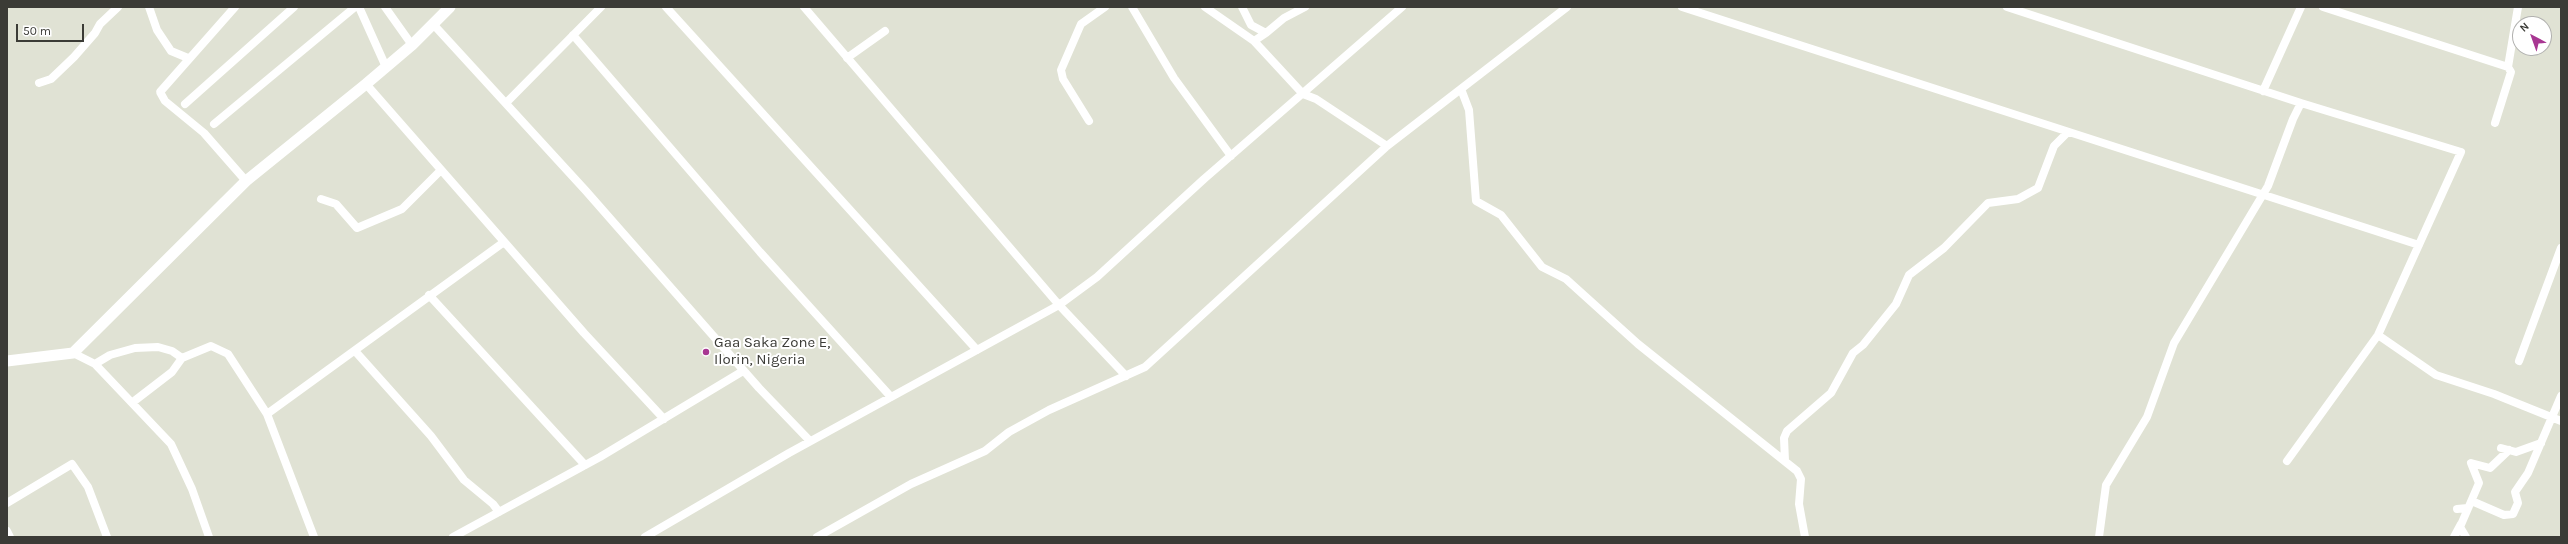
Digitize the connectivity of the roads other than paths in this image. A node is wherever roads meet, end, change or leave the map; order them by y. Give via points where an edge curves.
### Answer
1 (118, 7) edge
2 (149, 7) edge
3 (235, 7) edge
4 (294, 7) edge
5 (355, 7) edge
6 (358, 7) edge
7 (385, 7) edge
8 (450, 7) edge
9 (601, 7) edge
10 (666, 7) edge
11 (804, 7) edge
12 (1105, 7) edge
13 (1132, 7) edge
14 (1205, 7) edge
15 (1242, 7) edge
16 (1305, 7) edge
17 (1402, 7) edge
18 (1567, 7) edge
19 (1682, 7) edge
20 (2007, 7) edge
21 (2301, 7) edge
22 (2323, 7) edge
23 (2518, 7) edge
24 (433, 24) junction
25 (885, 31) dead end
26 (1266, 33) junction
27 (573, 35) junction
28 (1254, 41) junction
29 (412, 45) junction
30 (188, 58) junction
31 (847, 58) junction
32 (2508, 66) junction
33 (386, 67) junction
34 (39, 83) dead end
35 (366, 84) junction
36 (1461, 89) junction
37 (2263, 91) junction
38 (1303, 94) junction
39 (506, 103) junction
40 (185, 104) dead end
41 (2301, 104) junction
42 (1089, 121) dead end
43 (2495, 123) dead end
44 (214, 124) dead end
45 (2067, 133) junction
46 (1387, 146) junction
47 (1231, 156) junction
48 (441, 170) junction
49 (246, 181) junction
50 (2262, 196) junction
51 (321, 199) dead end
52 (504, 242) junction
53 (2419, 245) junction
54 (2561, 248) edge
55 (429, 295) junction
56 (1059, 305) junction
57 (2378, 335) junction
58 (977, 350) junction
59 (355, 351) junction
60 (73, 353) junction
61 (182, 358) junction
62 (7, 361) edge
63 (2519, 361) dead end
64 (95, 364) junction
65 (743, 371) junction
66 (1126, 376) junction
67 (2561, 396) edge
68 (891, 397) junction
69 (133, 402) junction
70 (267, 414) junction
71 (2553, 418) junction
72 (664, 419) junction
73 (2561, 421) edge
74 (810, 441) junction
75 (2541, 443) junction
76 (1785, 461) junction
77 (2287, 461) dead end
78 (585, 465) junction
79 (2483, 486) dead end
80 (2471, 499) junction
81 (7, 503) edge
82 (2457, 509) dead end
83 (499, 512) junction
84 (2460, 527) junction
85 (7, 531) edge
86 (10, 537) edge
87 (107, 537) edge
88 (209, 537) edge
89 (314, 537) edge
90 (453, 537) edge
91 (644, 537) edge
92 (817, 537) edge
93 (1805, 537) edge
94 (2099, 537) edge
95 (2454, 537) edge
96 (2466, 537) edge

1 - 34 street via 100,24 74,57 51,79
2 - 30 street via 157,30 171,51
3 - 30 street
4 - 40 street
5 - 44 street
6 - 33 street
7 - 29 street
8 - 24 street
9 - 27 street
10 - 58 street
11 - 31 street
12 - 42 street via 1081,24 1061,70 1063,79
13 - 47 street via 1174,78
14 - 28 street
15 - 26 street via 1251,25
16 - 26 street via 1284,18
17 - 38 street
18 - 36 street
19 - 45 street
20 - 37 street
21 - 37 street
22 - 32 street
23 - 32 street
24 - 29 street
24 - 39 street
25 - 31 street
26 - 28 street
27 - 39 street
27 - 68 street via 760,252
28 - 38 street
29 - 33 street
30 - 49 street via 160,92 165,101 204,133
31 - 56 street
32 - 43 street via 2512,72
33 - 35 street
35 - 48 street
35 - 49 street
36 - 46 street
36 - 76 street via 1469,110 1476,201 1501,215 1542,267 1566,279 1638,344
37 - 41 street
38 - 46 street via 1316,99
38 - 47 street
39 - 65 street
41 - 50 street
41 - 53 street via 2462,152
45 - 50 street
45 - 76 street via 2054,146 2038,188 2018,199 1988,203 1944,248 1909,275 1896,304 1863,345 1853,353 1831,393 1787,431 1784,438
46 - 66 street via 1145,367
47 - 56 street via 1097,277
48 - 51 street via 402,209 357,228 336,204
48 - 52 street
49 - 60 street
50 - 53 street
50 - 94 street via 2174,343 2147,417 2106,485
52 - 55 street
52 - 72 street
53 - 57 street
54 - 63 street
55 - 59 street
55 - 78 street
56 - 58 street
56 - 66 street
57 - 71 street via 2436,375 2494,394
57 - 77 street
58 - 68 street
59 - 70 street
59 - 83 street via 431,436 464,480
60 - 62 street
60 - 64 street
61 - 64 street via 172,351 158,347 135,348 110,355
61 - 69 street via 172,372
61 - 70 street via 211,346 228,354
64 - 69 street
65 - 72 street
65 - 74 street
66 - 92 street via 1049,410 1009,432 985,451 911,484
67 - 71 street
68 - 74 street
69 - 88 street via 171,444 192,489
70 - 89 street
71 - 73 street
71 - 75 street
72 - 78 street
74 - 91 street
75 - 80 street via 2516,452 2505,449 2490,468 2471,463 2479,483
75 - 80 street via 2528,473 2515,492 2518,503 2513,514 2504,515
76 - 93 street via 1797,471 1801,479 1799,504
78 - 83 street
79 - 80 street
80 - 82 street
80 - 84 street
81 - 87 street via 72,464 88,487
83 - 90 street
84 - 95 street
84 - 96 street
85 - 86 street

